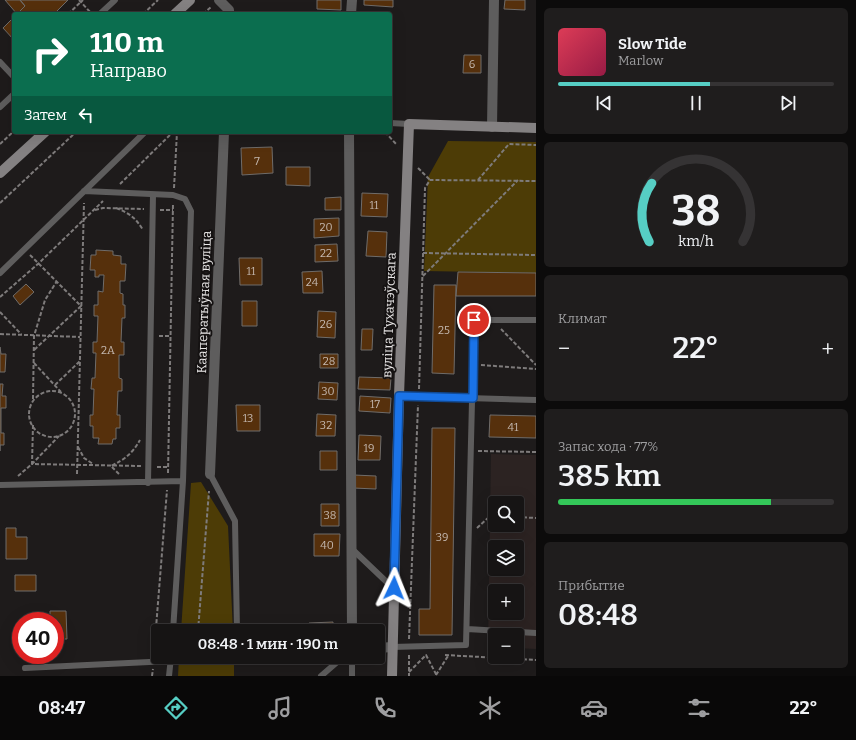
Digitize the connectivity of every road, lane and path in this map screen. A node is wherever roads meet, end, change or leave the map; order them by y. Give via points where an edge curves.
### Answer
1 (115, 0) edge
2 (158, 0) edge
3 (190, 0) edge
4 (219, 0) edge
5 (352, 0) edge
6 (494, 0) edge
7 (81, 1) edge
8 (70, 12) edge
9 (90, 12) edge
10 (102, 12) edge
11 (145, 12) edge
12 (177, 12) edge
13 (229, 12) edge
14 (351, 12) edge
15 (0, 62) edge
16 (12, 75) edge
17 (12, 96) edge
18 (0, 107) edge
19 (392, 123) edge
20 (409, 124) junction
21 (492, 127) junction
22 (536, 128) edge
23 (12, 133) edge
24 (43, 134) edge
25 (74, 134) edge
26 (142, 134) edge
27 (171, 134) edge
28 (177, 134) edge
29 (224, 134) edge
30 (349, 134) edge
31 (0, 144) edge
32 (536, 145) edge
33 (0, 173) edge
34 (478, 180) junction
35 (518, 180) junction
36 (536, 181) edge
37 (84, 191) junction
38 (112, 192) junction
39 (153, 194) junction
40 (173, 195) junction
41 (0, 203) edge
42 (93, 210) junction
43 (153, 210) junction
44 (173, 210) junction
45 (85, 218) junction
46 (24, 249) junction
47 (423, 253) junction
48 (445, 253) junction
49 (536, 255) edge
50 (39, 263) junction
51 (0, 273) edge
52 (422, 277) junction
53 (57, 281) junction
54 (0, 297) edge
55 (81, 306) junction
56 (0, 312) edge
57 (492, 320) junction
58 (536, 320) edge
59 (0, 334) edge
60 (22, 335) junction
61 (34, 336) junction
62 (50, 336) junction
63 (80, 337) junction
64 (34, 350) junction
65 (80, 361) junction
66 (34, 362) junction
67 (474, 365) junction
68 (536, 365) edge
69 (536, 369) edge
70 (55, 385) junction
71 (63, 393) junction
72 (399, 396) junction
73 (419, 397) junction
74 (473, 398) junction
75 (33, 400) junction
76 (536, 400) edge
77 (75, 415) junction
78 (78, 415) junction
79 (33, 425) junction
80 (143, 434) dead end
81 (60, 435) junction
82 (54, 436) junction
83 (54, 441) junction
84 (78, 446) junction
85 (471, 451) junction
86 (536, 452) edge
87 (32, 464) junction
88 (77, 465) junction
89 (95, 466) junction
90 (111, 466) junction
91 (149, 467) junction
92 (168, 467) junction
93 (210, 474) junction
94 (183, 481) junction
95 (168, 482) junction
96 (148, 483) junction
97 (77, 484) junction
98 (0, 485) edge
99 (7, 485) junction
100 (524, 517) edge
101 (488, 518) edge
102 (536, 518) edge
103 (469, 536) junction
104 (352, 549) junction
105 (394, 588) junction
106 (156, 624) edge
107 (173, 624) edge
108 (199, 624) edge
109 (238, 624) edge
110 (352, 624) edge
111 (467, 629) junction
112 (536, 633) edge
113 (409, 646) junction
114 (392, 647) junction
115 (385, 648) edge
116 (414, 654) dead end
117 (420, 654) dead end
118 (426, 654) junction
119 (433, 655) dead end
120 (441, 655) dead end
121 (448, 656) junction
122 (536, 660) edge
123 (151, 662) edge
124 (153, 664) edge
125 (170, 664) edge
126 (335, 664) edge
127 (352, 664) edge
128 (25, 668) dead end
129 (409, 672) junction
130 (152, 676) edge
131 (169, 676) edge
132 (321, 676) edge
133 (352, 676) edge
134 (392, 676) edge
135 (409, 676) edge
136 (436, 676) edge

1 - 10 lane
2 - 11 path
3 - 12 street
4 - 13 street
5 - 14 street
6 - 21 street
7 - 8 path
7 - 9 path
15 - 16 lane
17 - 18 lane
19 - 20 lane
20 - 21 street
20 - 72 street, вуліца Тухачэўскага
21 - 22 street
23 - 31 path
24 - 33 street
25 - 41 path
26 - 37 lane
27 - 38 path
28 - 40 path
29 - 93 street, Кааператыўная вуліца
30 - 104 street
32 - 34 path via 509,144
34 - 35 path
34 - 47 path via 430,180 425,188
35 - 36 path
35 - 48 path
37 - 38 lane
37 - 45 path
37 - 46 lane
38 - 39 lane
38 - 42 path
39 - 40 lane
39 - 43 lane
40 - 44 path
40 - 94 lane via 185,199 191,211
42 - 43 path
42 - 45 path
43 - 44 path
43 - 91 lane
44 - 92 path
45 - 50 path
45 - 55 path
46 - 50 path
46 - 51 lane
47 - 48 path
47 - 52 path
48 - 49 path
48 - 52 path
50 - 53 path
50 - 54 path
52 - 73 path
53 - 55 path
53 - 61 path via 45,300
55 - 62 path
55 - 63 path
56 - 60 path
57 - 58 lane
57 - 67 lane via 474,320
57 - 68 path
59 - 60 path
60 - 61 path
61 - 62 path
61 - 64 path
62 - 63 path
62 - 64 path
63 - 65 path
64 - 66 path
65 - 70 path
65 - 78 path
66 - 70 path
66 - 75 path
67 - 69 path
67 - 74 lane
70 - 71 path
71 - 75 path via 50,391 38,395
71 - 77 path via 72,402
72 - 73 lane
72 - 105 street, вуліца Тухачэўскага
73 - 74 lane
73 - 113 path
74 - 76 lane
74 - 85 lane
75 - 79 path via 29,412
77 - 78 path
77 - 81 path via 70,427
78 - 84 path
79 - 82 path via 41,434
79 - 87 path
80 - 90 path via 134,450
81 - 82 path
81 - 83 path
82 - 83 path
83 - 87 path
84 - 88 path
84 - 89 path via 84,458
85 - 86 path
85 - 103 lane
87 - 88 path
87 - 99 path
88 - 89 path
88 - 97 path
89 - 90 path
90 - 91 path
91 - 92 path
91 - 96 lane
92 - 95 path
93 - 108 path
93 - 109 lane via 235,521
94 - 95 lane
94 - 107 lane
95 - 96 lane
95 - 106 path
96 - 97 lane
97 - 99 lane
98 - 99 lane
100 - 102 path
101 - 103 path
103 - 111 lane
104 - 105 lane
104 - 110 street
105 - 114 street, вуліца Тухачэўскага
111 - 112 lane
111 - 113 lane via 466,645
113 - 114 lane
114 - 115 street
114 - 134 street, вуліца Тухачэўскага
116 - 129 path via 409,654
117 - 118 path
118 - 119 path
118 - 129 path
118 - 136 path
120 - 121 path
121 - 122 path
121 - 136 path
123 - 128 lane
124 - 130 path
125 - 131 lane
126 - 132 lane
127 - 133 lane
129 - 135 path

